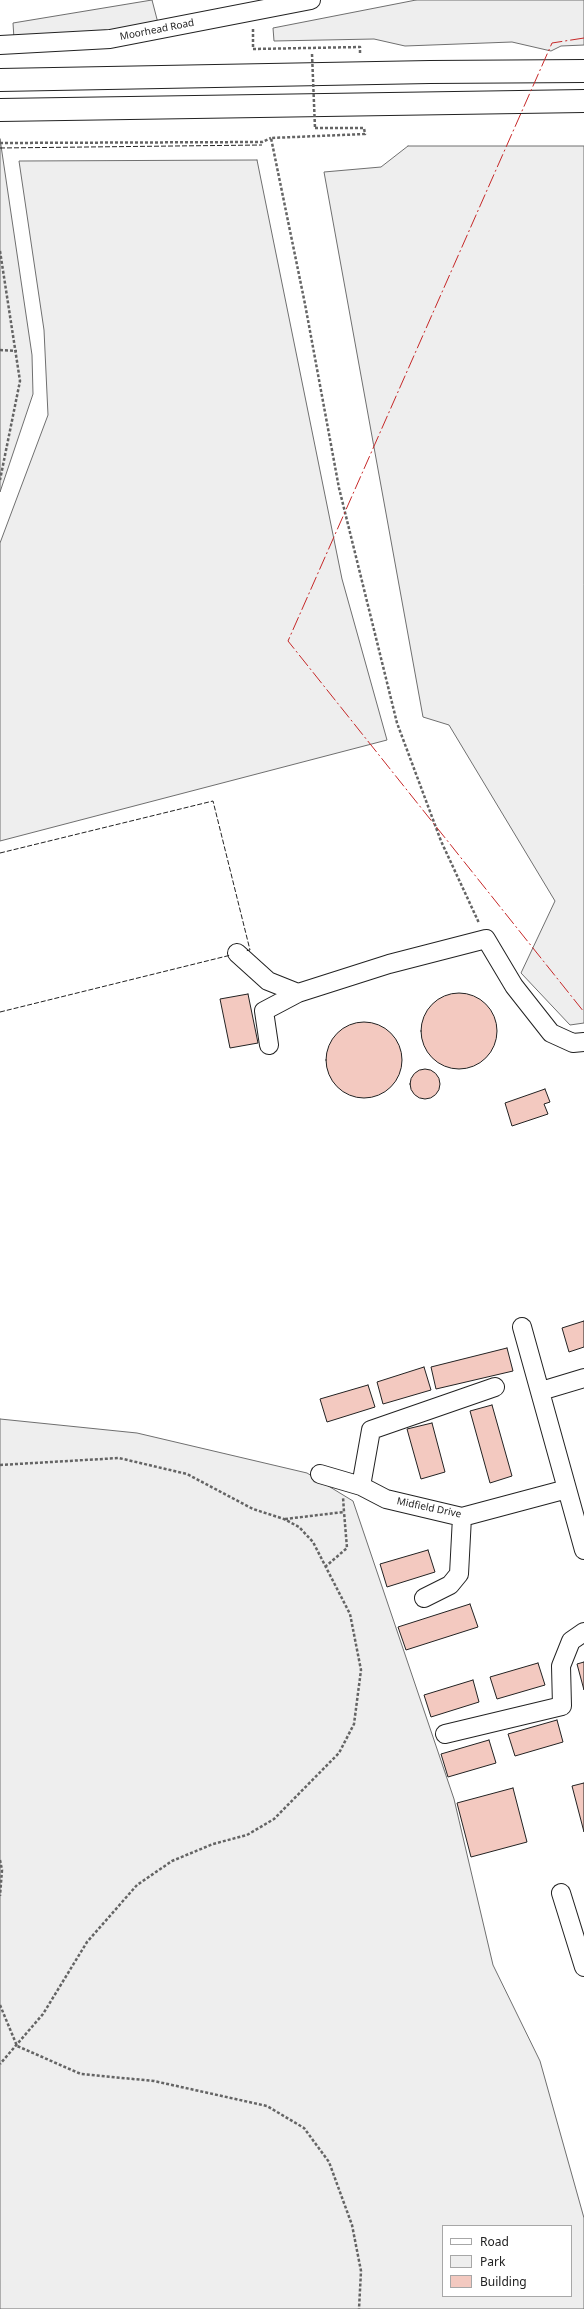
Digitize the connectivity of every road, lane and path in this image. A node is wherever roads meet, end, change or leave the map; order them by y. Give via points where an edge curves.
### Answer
1 (311, 0) edge
2 (252, 12) junction
3 (0, 45) edge
4 (319, 54) dead end
5 (354, 55) dead end
6 (584, 71) edge
7 (0, 80) edge
8 (584, 101) edge
9 (0, 110) edge
10 (271, 138) junction
11 (0, 143) edge
12 (0, 251) edge
13 (0, 350) edge
14 (17, 351) junction
15 (0, 480) edge
16 (486, 938) junction
17 (237, 953) dead end
18 (298, 993) junction
19 (584, 1042) edge
20 (269, 1045) dead end
21 (522, 1327) dead end
22 (584, 1378) edge
23 (495, 1388) dead end
24 (541, 1391) junction
25 (0, 1465) edge
26 (320, 1474) dead end
27 (341, 1480) junction
28 (362, 1486) junction
29 (567, 1489) junction
30 (344, 1512) junction
31 (462, 1517) junction
32 (284, 1519) junction
33 (584, 1550) edge
34 (325, 1567) junction
35 (424, 1598) dead end
36 (584, 1632) edge
37 (445, 1734) dead end
38 (0, 1860) edge
39 (561, 1894) dead end
40 (0, 1896) edge
41 (584, 1967) edge
42 (0, 2005) edge
43 (17, 2046) junction
44 (0, 2064) edge
45 (359, 2309) edge

1 - 2 street, Moorhead Road
2 - 3 street, Moorhead Road via 110,39
2 - 5 path via 253,49 360,47 361,55
4 - 10 path, bridge via 312,54 315,128 364,128 365,134
6 - 7 highway
8 - 9 highway
10 - 11 path via 262,142
10 - 16 path via 339,488 397,723 441,841
12 - 14 path
13 - 14 path
14 - 15 path via 20,381
16 - 18 street via 389,964
16 - 19 street via 514,986 551,1033 572,1043
17 - 18 street via 268,981
18 - 20 street via 264,1011
21 - 24 street
22 - 24 street
23 - 28 street via 371,1430
24 - 29 street
25 - 32 path via 119,1458 187,1474 252,1509
26 - 27 street, Midfield Drive
27 - 28 street, Midfield Drive
27 - 30 path
28 - 31 street, Midfield Drive via 386,1499
29 - 31 street, Midfield Drive
29 - 33 street
30 - 32 path
30 - 34 path via 347,1548
31 - 35 street via 459,1574 450,1585
32 - 34 path via 299,1527 312,1542
34 - 43 path via 350,1614 361,1670 354,1724 339,1753 274,1819 247,1835 213,1844 172,1861 137,1885 87,1942 43,2014
36 - 37 street via 571,1641 561,1666 562,1706
38 - 40 path
39 - 41 street
42 - 43 path
43 - 44 path
43 - 45 path via 81,2074 154,2081 267,2106 304,2128 329,2162 352,2225 361,2271

